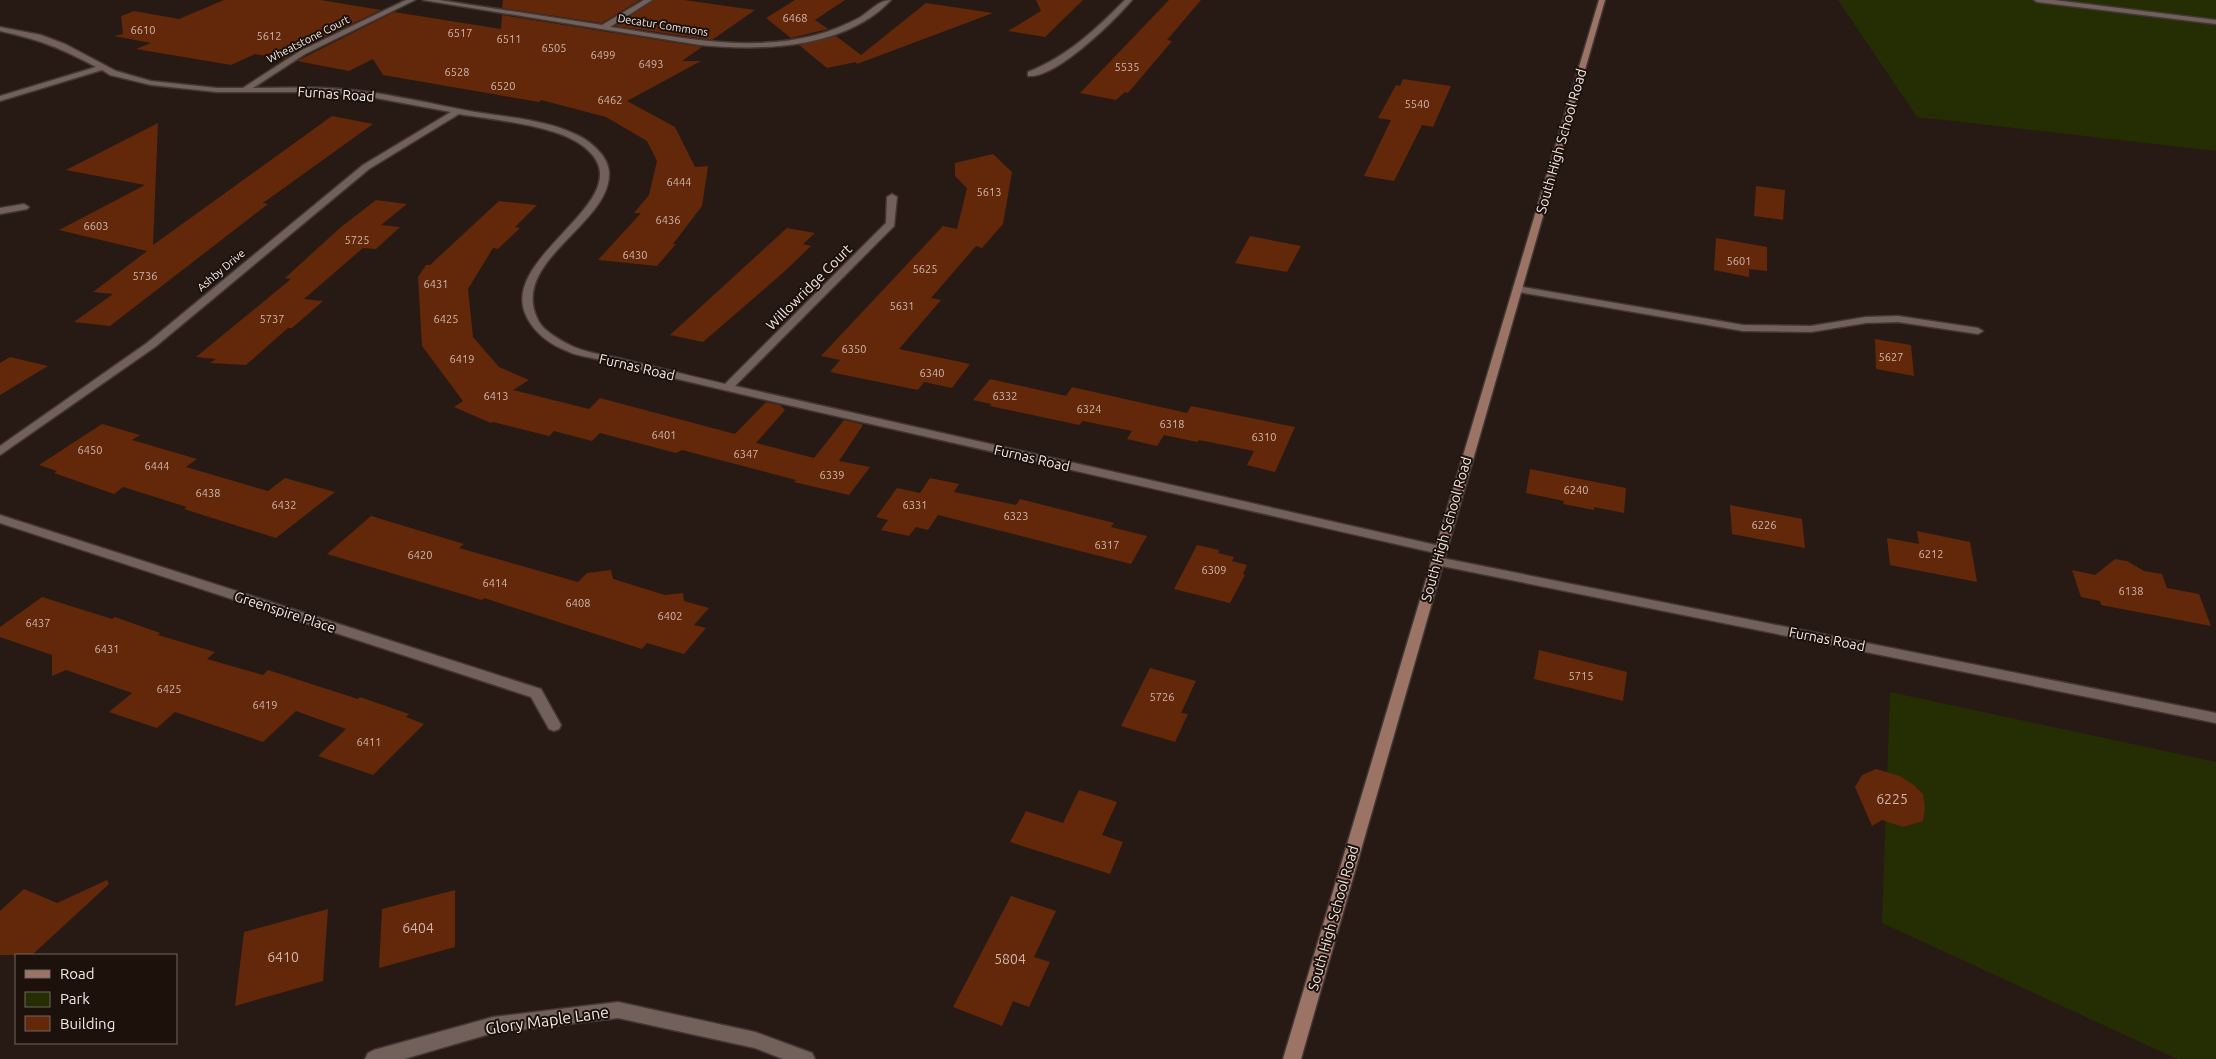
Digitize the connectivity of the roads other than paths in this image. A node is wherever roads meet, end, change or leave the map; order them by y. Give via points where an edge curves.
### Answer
1 (412, 0) edge
2 (426, 0) edge
3 (649, 0) edge
4 (888, 0) edge
5 (1129, 0) edge
6 (1602, 0) edge
7 (2037, 0) edge
8 (2216, 22) edge
9 (603, 28) junction
10 (0, 29) edge
11 (101, 68) junction
12 (1031, 74) dead end
13 (244, 91) junction
14 (0, 99) edge
15 (458, 111) junction
16 (892, 197) dead end
17 (24, 207) dead end
18 (0, 211) edge
19 (1517, 289) junction
20 (1978, 331) dead end
21 (727, 388) junction
22 (0, 451) edge
23 (0, 519) edge
24 (1439, 556) junction
25 (2216, 718) edge
26 (554, 725) dead end
27 (374, 1059) edge
28 (806, 1059) edge
29 (1292, 1059) edge

1 - 13 street, Wheatstone Court via 283,63
2 - 9 street, Decatur Commons
3 - 9 street
4 - 9 street, Decatur Commons via 858,21 834,31 761,45 714,44
5 - 12 street via 1079,49 1057,64
6 - 19 main road, South High School Road
7 - 8 street
10 - 11 street, Furnas Road via 62,46
11 - 13 street, Furnas Road via 151,83
11 - 14 street
13 - 15 street, Furnas Road via 326,90
15 - 21 street, Furnas Road via 571,135 595,152 604,167 604,184 598,198 538,266 529,283 527,306 538,328 570,349
15 - 22 street, Ashby Drive via 366,168 151,345
16 - 21 street, Willowridge Court via 891,224
17 - 18 street
19 - 20 street via 1743,328 1811,329 1866,320 1898,319
19 - 24 main road, South High School Road
21 - 24 street, Furnas Road
23 - 26 street, Greenspire Place via 536,693
24 - 25 street, Furnas Road
24 - 29 main road, South High School Road
27 - 28 street, Glory Maple Lane via 493,1024 618,1010 755,1040

